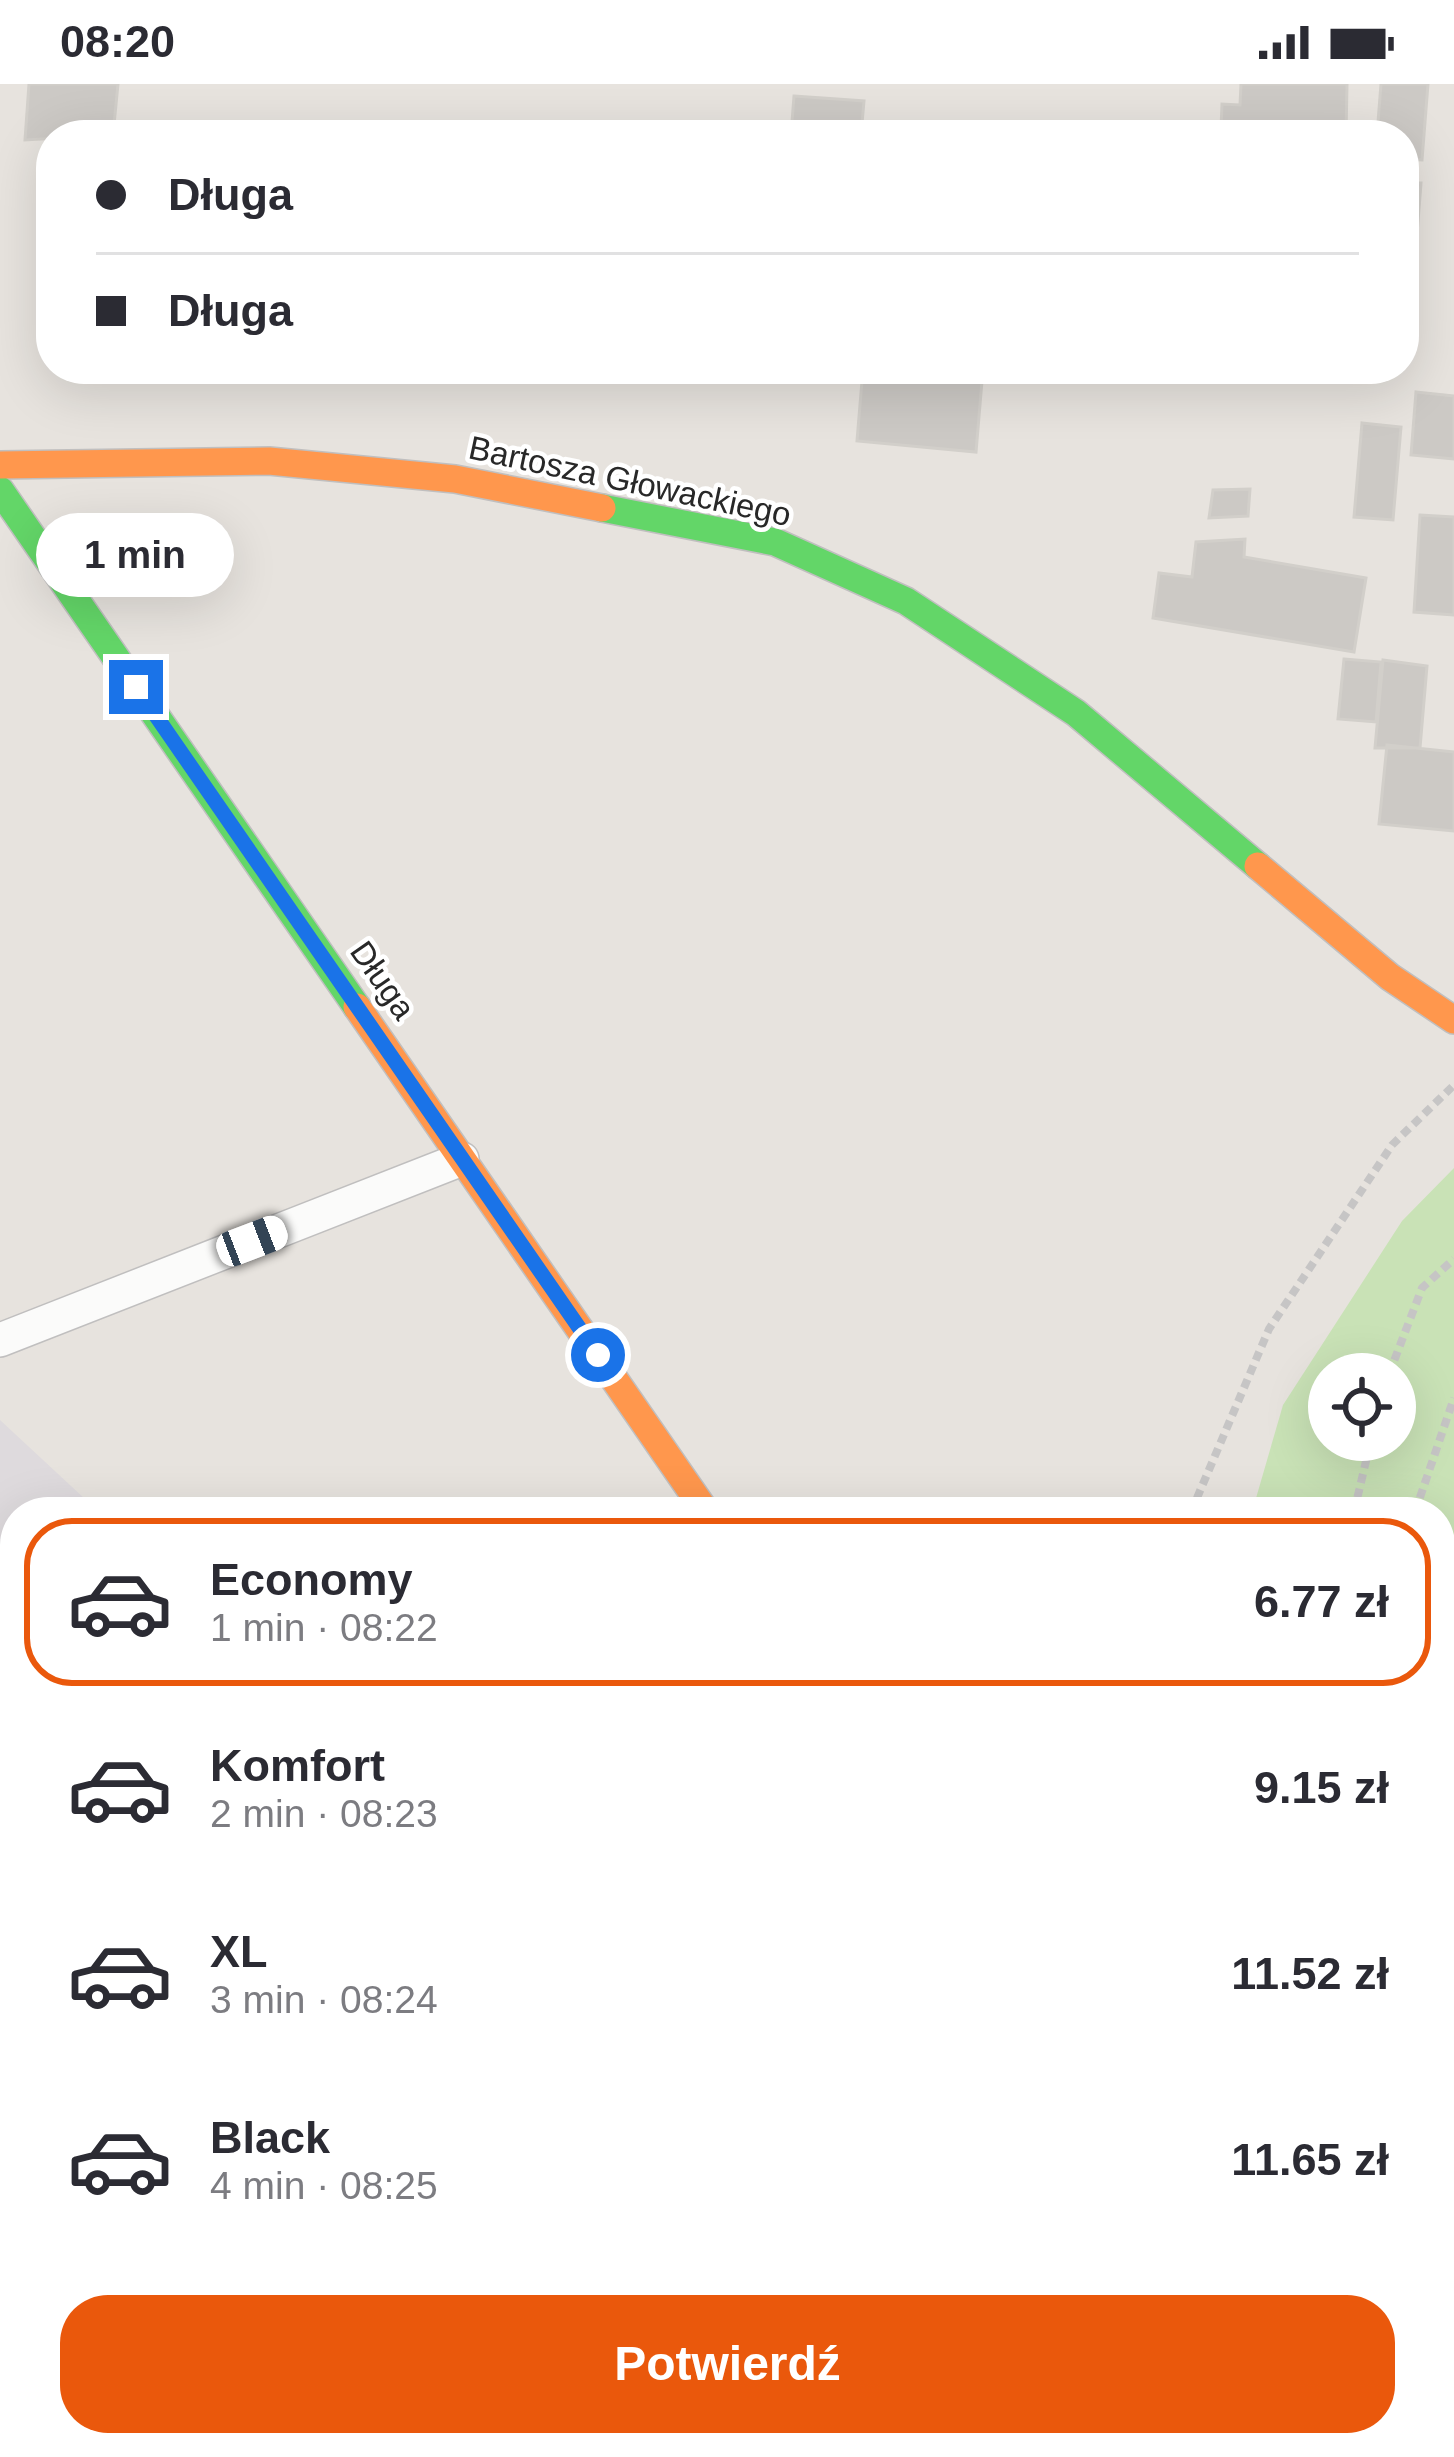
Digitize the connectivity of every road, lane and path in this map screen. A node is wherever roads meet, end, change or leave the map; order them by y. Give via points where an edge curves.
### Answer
1 (0, 465) edge
2 (0, 490) edge
3 (1454, 1020) edge
4 (1454, 1085) edge
5 (462, 1160) junction
6 (1454, 1258) edge
7 (0, 1340) edge
8 (1397, 1353) edge
9 (1454, 1398) edge
10 (1366, 1461) edge
11 (696, 1497) edge
12 (1197, 1497) edge
13 (1358, 1497) edge
14 (1419, 1497) edge

1 - 3 street, Bartosza Głowackiego via 269,461 432,477 775,542 906,602 1076,713 1390,977
2 - 5 street, Długa
4 - 12 path via 1392,1145 1269,1329
5 - 7 lane
5 - 11 street, Długa
6 - 8 path via 1422,1288
9 - 14 path
10 - 13 path

